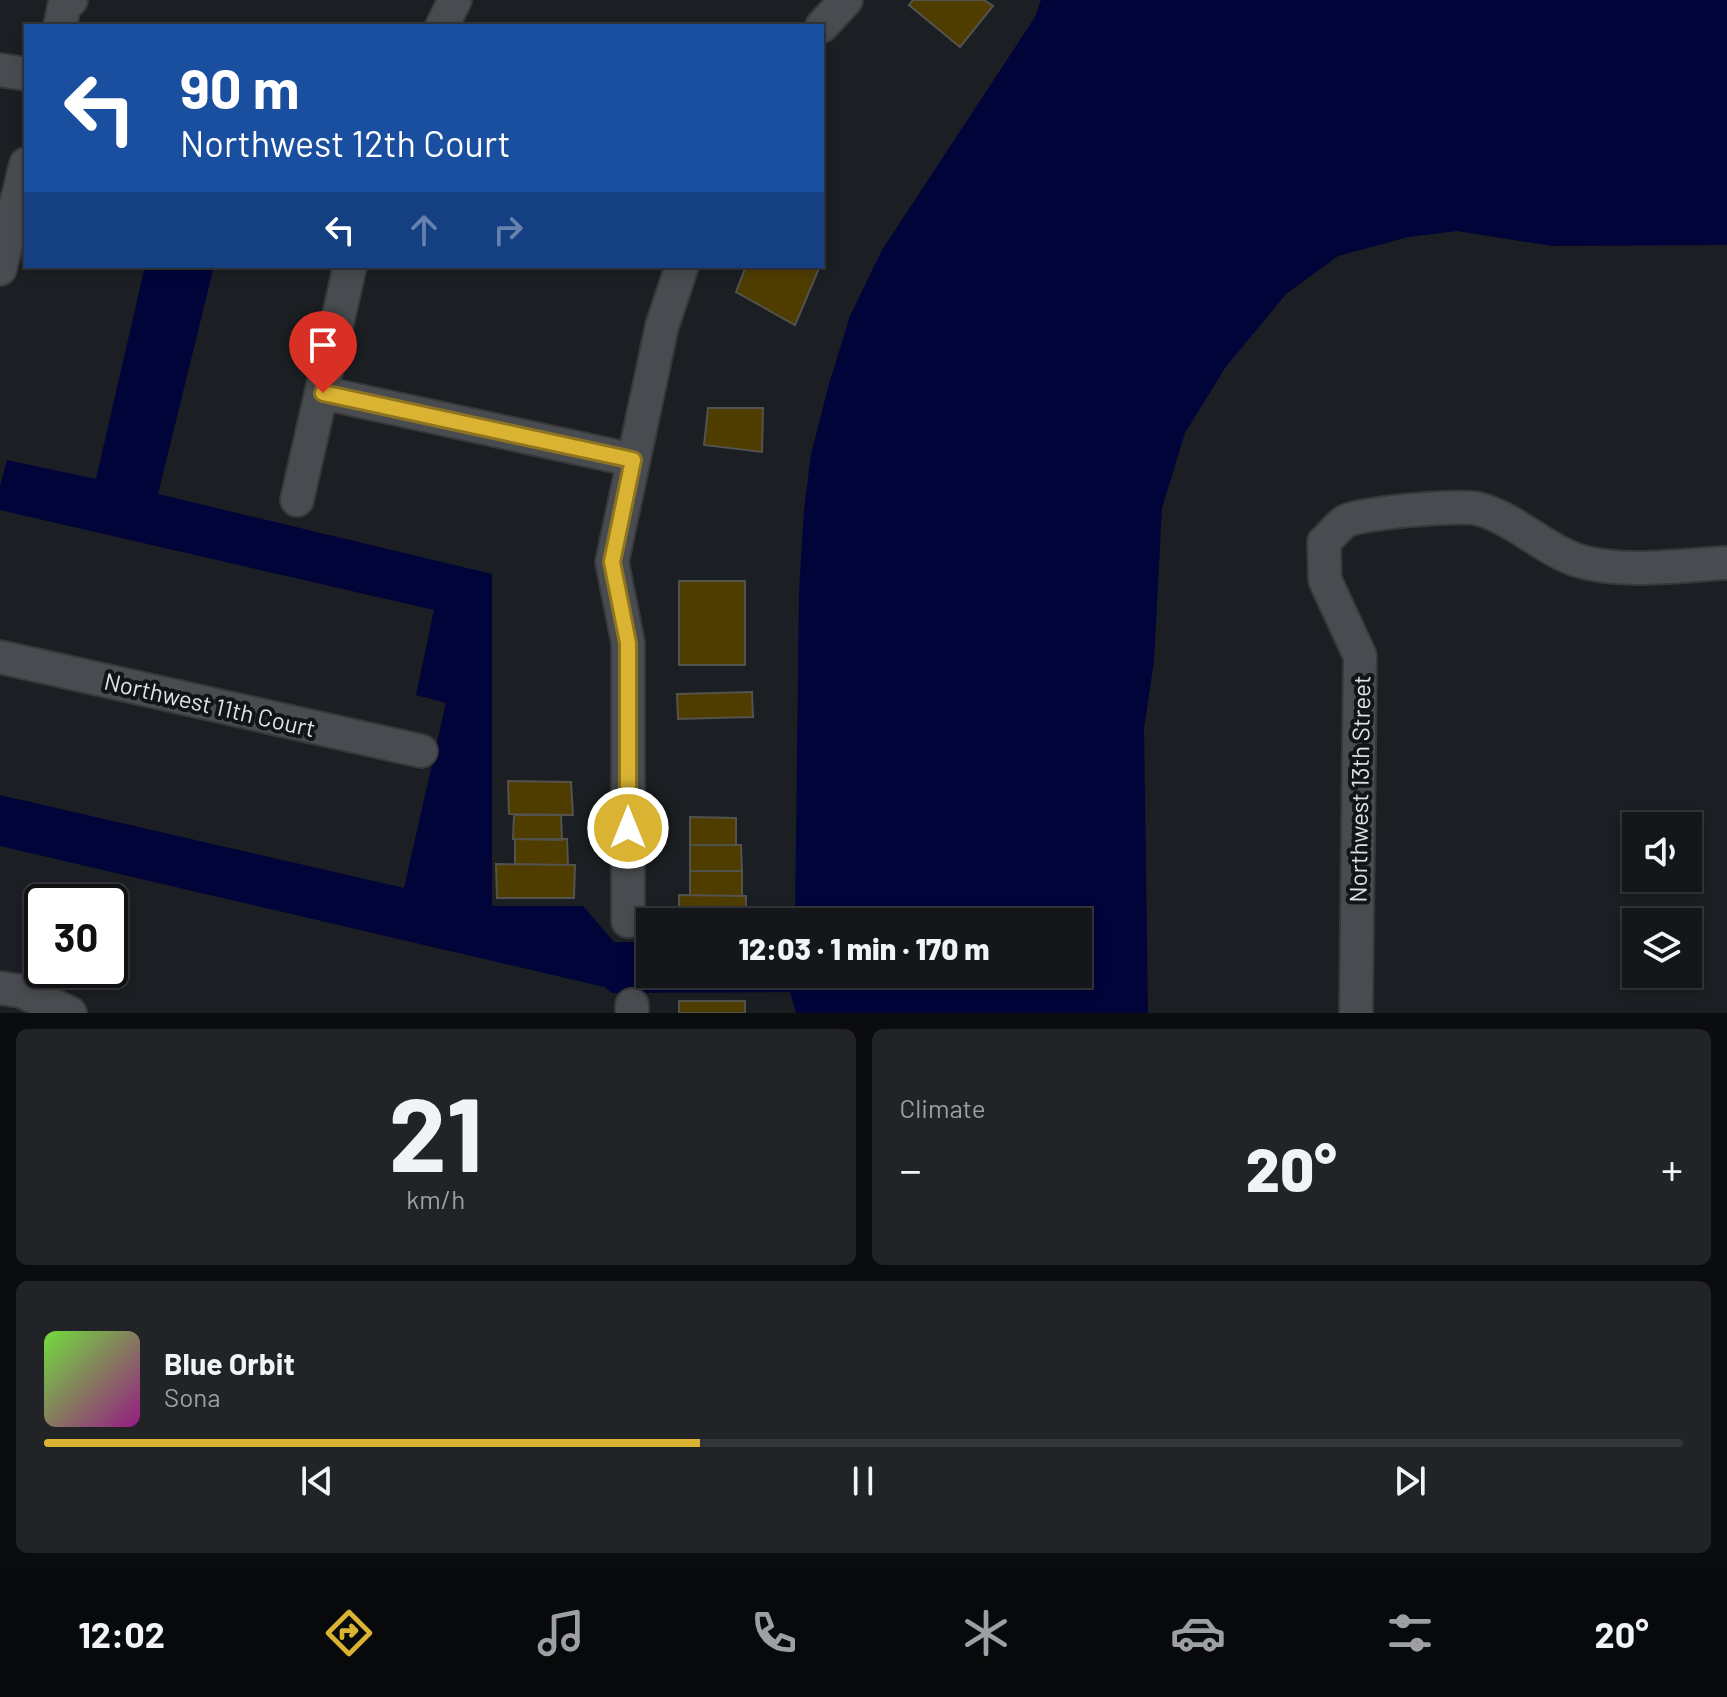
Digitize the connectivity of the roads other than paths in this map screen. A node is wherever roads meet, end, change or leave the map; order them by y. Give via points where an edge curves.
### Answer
1 (71, 0) edge
2 (455, 0) edge
3 (846, 0) edge
4 (60, 24) edge
5 (443, 24) edge
6 (824, 24) edge
7 (0, 70) edge
8 (24, 74) edge
9 (24, 172) edge
10 (350, 268) edge
11 (681, 268) edge
12 (0, 269) edge
13 (323, 393) junction
14 (633, 460) junction
15 (297, 500) dead end
16 (1727, 563) edge
17 (0, 657) edge
18 (421, 751) dead end
19 (628, 921) dead end
20 (0, 988) edge
21 (70, 1013) edge
22 (1356, 1013) edge

1 - 4 street
2 - 5 street
3 - 6 street
7 - 8 street
9 - 12 street
10 - 13 street
11 - 14 street via 662,326
13 - 14 street
13 - 15 street
14 - 19 street via 612,562 628,643
16 - 22 street, Northwest 13th Street via 1617,568 1586,562 1558,554 1525,530 1477,508 1364,514 1345,522 1324,542 1325,580 1360,656
17 - 18 street, Northwest 11th Court
20 - 21 street via 21,991

